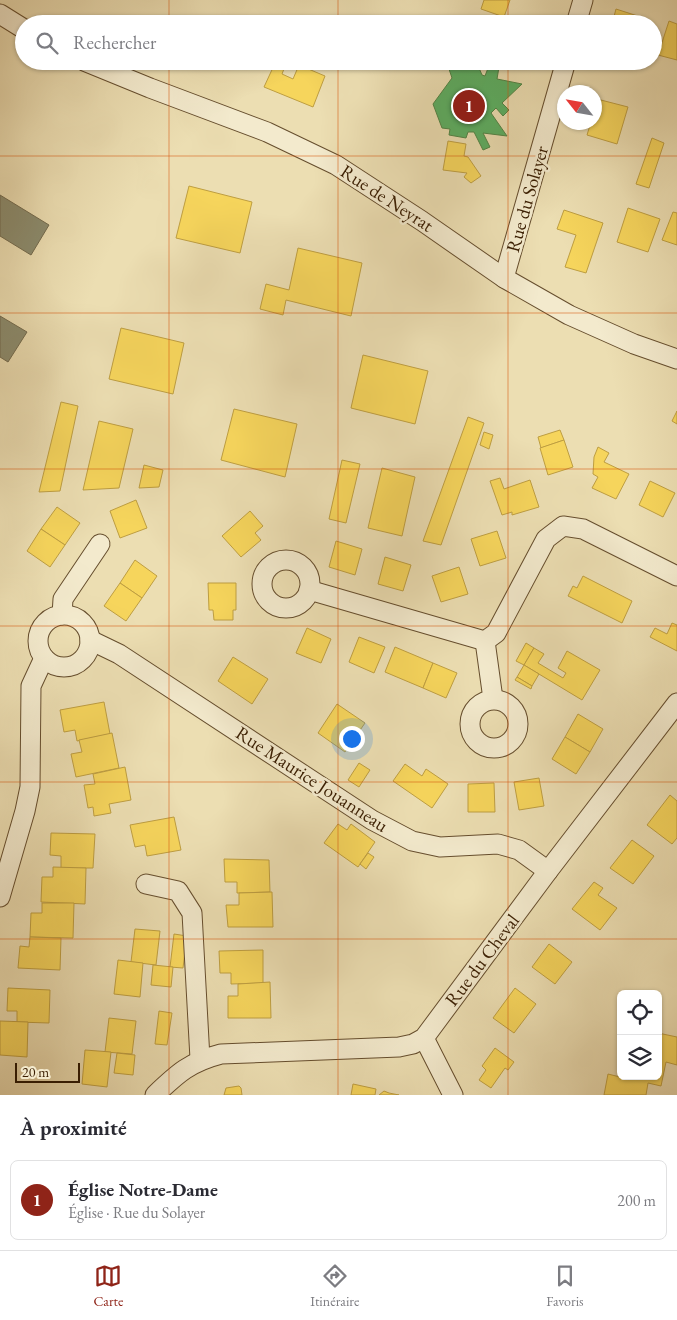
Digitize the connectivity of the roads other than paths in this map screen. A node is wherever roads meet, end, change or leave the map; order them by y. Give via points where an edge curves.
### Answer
1 (583, 0) edge
2 (0, 14) edge
3 (579, 15) edge
4 (15, 23) edge
5 (106, 70) edge
6 (563, 70) edge
7 (504, 278) junction
8 (677, 358) edge
9 (100, 544) dead end
10 (677, 576) edge
11 (309, 590) dead end
12 (62, 615) junction
13 (90, 640) junction
14 (485, 641) junction
15 (44, 658) junction
16 (493, 699) dead end
17 (677, 703) edge
18 (4, 871) edge
19 (548, 871) junction
20 (146, 884) dead end
21 (0, 897) edge
22 (424, 1038) junction
23 (200, 1059) junction
24 (155, 1095) edge
25 (452, 1095) edge

1 - 3 street
2 - 4 street
5 - 7 street, Rue de Neyrat via 267,132 336,165
6 - 7 street, Rue du Solayer
7 - 8 street, Rue de Neyrat via 569,315 634,344
9 - 12 street via 63,599
10 - 14 street via 583,529 563,526 546,539 496,633
11 - 14 street
12 - 13 street via 84,624
12 - 15 street via 45,622 38,636
13 - 15 street via 84,657 78,663 60,667
13 - 19 street, Rue Maurice Jouanneau via 119,654 372,820 412,841 440,847 498,844 519,850
14 - 16 street
15 - 18 street via 31,686 30,786 25,811
17 - 19 street, Rue du Cheval
18 - 21 street
19 - 22 street, Rue du Cheval
20 - 23 street via 178,891 192,913
22 - 23 street via 399,1047 221,1054
22 - 25 street
23 - 24 street

